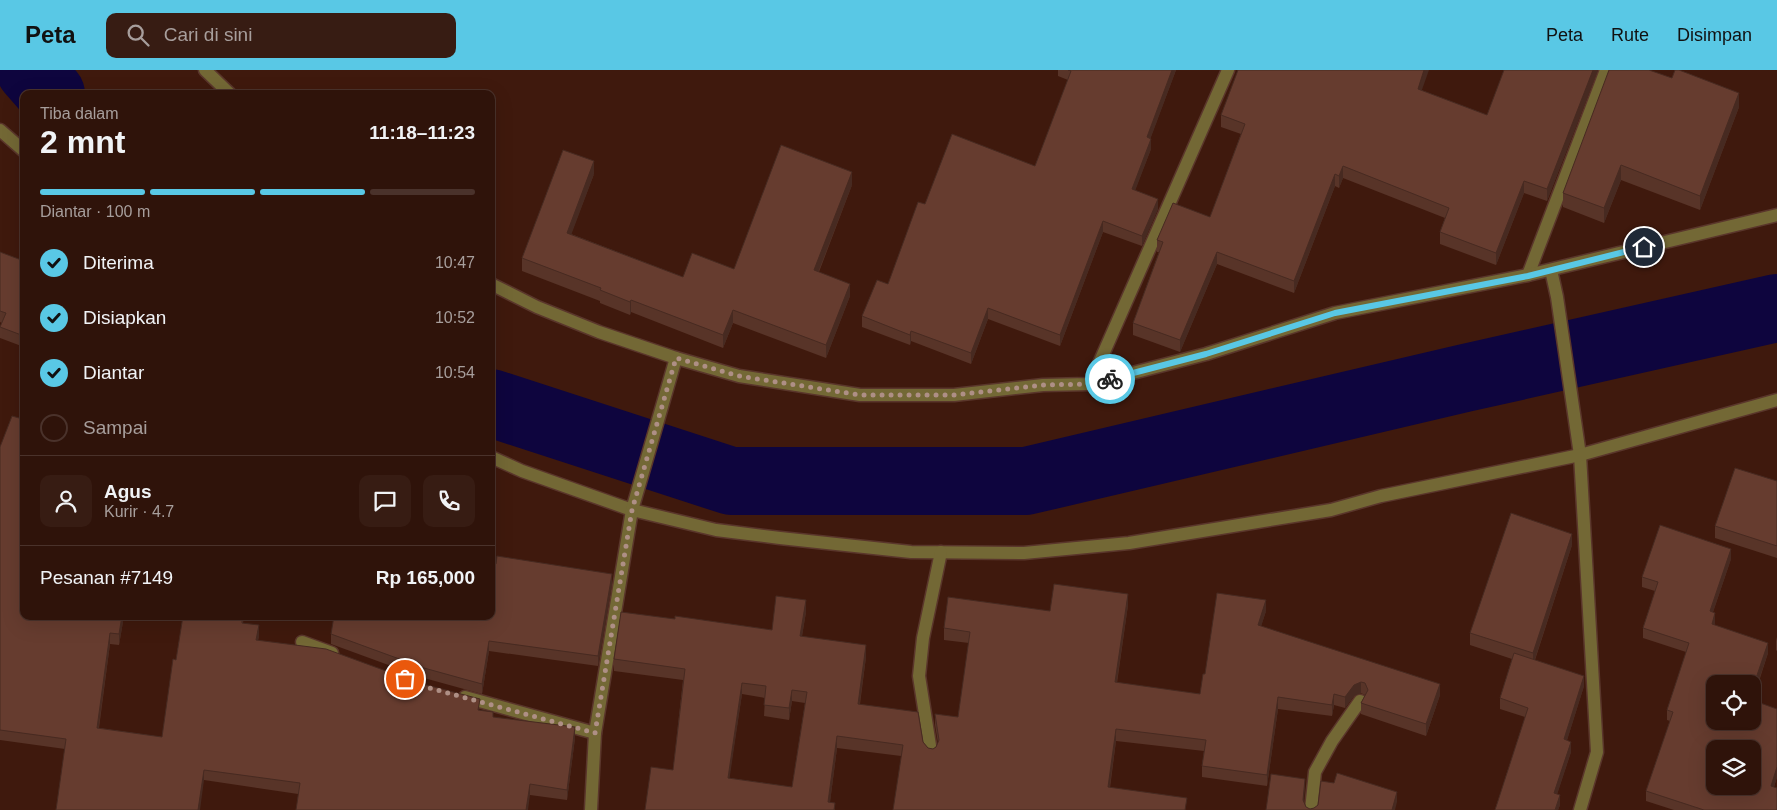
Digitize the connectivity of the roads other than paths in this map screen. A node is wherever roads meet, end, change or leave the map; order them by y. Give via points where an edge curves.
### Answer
1 (205, 70) edge
2 (1228, 70) edge
3 (1606, 70) edge
4 (226, 90) edge
5 (0, 130) edge
6 (20, 148) edge
7 (1777, 214) edge
8 (1551, 270) junction
9 (1528, 276) junction
10 (495, 286) edge
11 (676, 358) junction
12 (1090, 384) junction
13 (1777, 400) edge
14 (1580, 455) junction
15 (495, 460) edge
16 (632, 510) junction
17 (941, 552) junction
18 (302, 642) dead end
19 (348, 659) edge
20 (450, 694) edge
21 (1360, 701) edge
22 (595, 733) junction
23 (931, 752) edge
24 (591, 810) edge
25 (1311, 810) edge
26 (1580, 810) edge

1 - 4 street
2 - 12 street
3 - 9 street
5 - 6 street
7 - 8 street
8 - 9 street
8 - 14 street
9 - 12 street via 1335,313 1206,354
10 - 11 street via 599,332
11 - 12 street via 739,376 860,395 954,395 1043,385
11 - 16 street
13 - 14 street
14 - 17 street via 1381,496 1331,510 1129,543 1024,553
14 - 26 street via 1597,752
15 - 16 street
16 - 17 street via 752,535 911,552
16 - 22 street
17 - 23 street via 923,638 919,676
18 - 19 street
20 - 22 street
21 - 25 street via 1315,772
22 - 24 street

